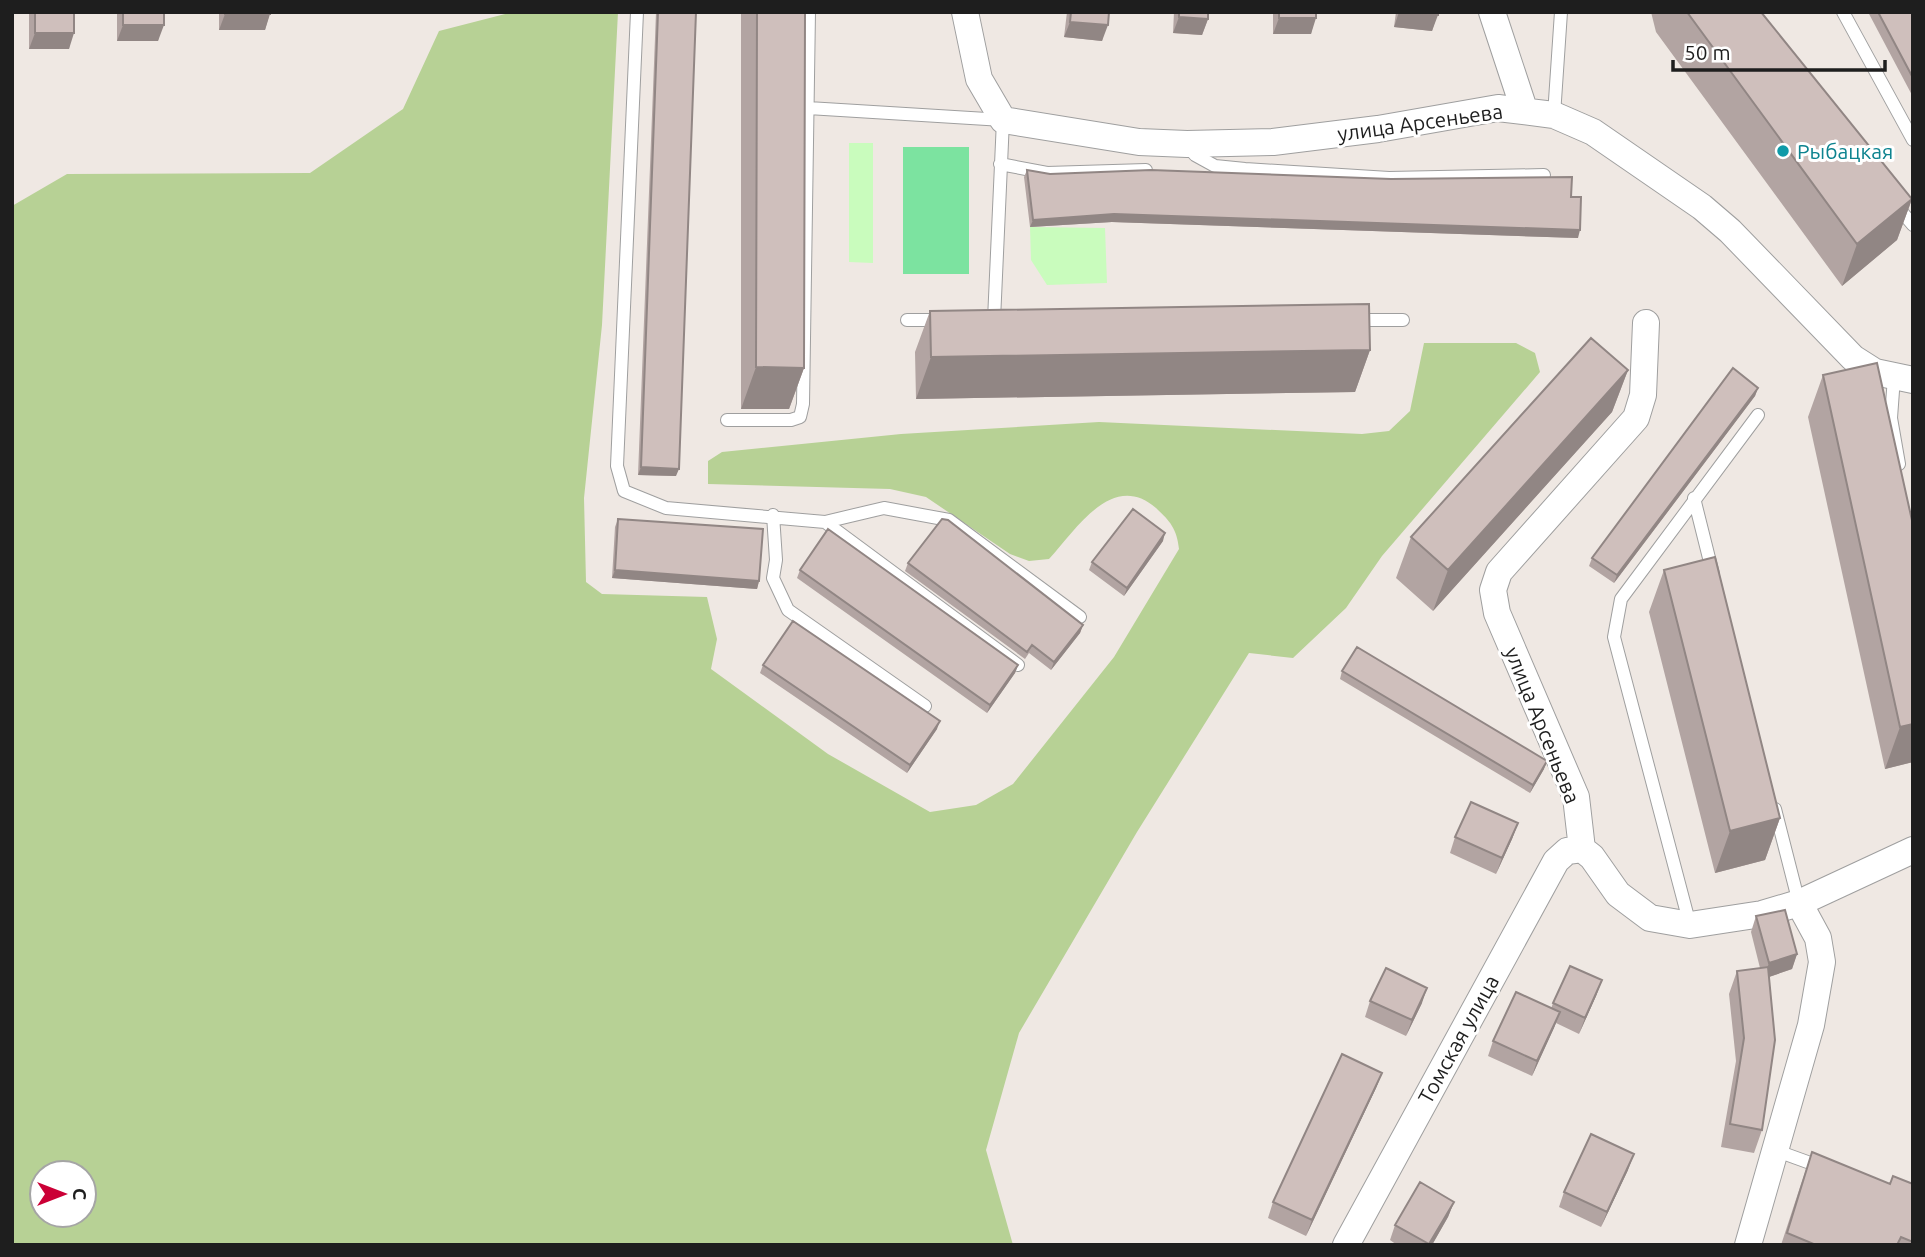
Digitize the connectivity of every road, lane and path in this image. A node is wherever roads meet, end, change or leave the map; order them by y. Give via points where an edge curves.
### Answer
1 (636, 12) edge
2 (810, 12) edge
3 (965, 12) edge
4 (1492, 12) edge
5 (1561, 12) edge
6 (1843, 12) edge
7 (808, 108) junction
8 (1524, 109) junction
9 (1554, 115) junction
10 (1003, 120) junction
11 (1913, 139) edge
12 (1187, 144) junction
13 (1000, 164) junction
14 (1146, 170) edge
15 (1544, 175) edge
16 (1888, 194) edge
17 (1913, 225) edge
18 (907, 320) dead end
19 (957, 320) edge
20 (994, 320) edge
21 (1348, 320) edge
22 (1403, 320) dead end
23 (1646, 323) dead end
24 (1903, 379) edge
25 (1758, 415) dead end
26 (727, 420) dead end
27 (1902, 476) edge
28 (1694, 498) junction
29 (773, 515) junction
30 (825, 522) junction
31 (1718, 593) edge
32 (1080, 617) dead end
33 (1018, 664) edge
34 (925, 706) dead end
35 (1771, 795) edge
36 (1582, 849) junction
37 (1913, 850) edge
38 (1799, 903) junction
39 (1690, 925) junction
40 (1777, 1152) junction
41 (1842, 1175) edge
42 (1346, 1245) edge
43 (1748, 1245) edge

1 - 29 lane via 617,466 624,491 666,508
2 - 7 lane
3 - 10 street via 979,79
4 - 8 street
5 - 9 lane
6 - 11 lane
7 - 10 lane
7 - 26 lane via 800,416 792,420
8 - 9 street, улица Арсеньева
8 - 12 street, улица Арсеньева via 1498,108 1273,142
9 - 24 street, улица Арсеньева via 1593,132 1702,207 1853,358 1875,372
10 - 12 street, улица Арсеньева via 1126,140
10 - 13 lane
12 - 15 lane via 1195,155 1215,166 1245,169 1389,178
13 - 14 lane via 1047,173
13 - 20 lane
16 - 17 lane
18 - 19 lane
21 - 22 lane
23 - 36 street, улица Арсеньева via 1643,395 1636,418 1499,572 1493,590 1497,613 1576,797
24 - 27 lane via 1891,418
25 - 28 lane
28 - 31 lane
28 - 39 lane via 1621,599 1614,637
29 - 30 lane
29 - 34 lane via 773,578 788,610
30 - 32 lane via 884,508 949,520
30 - 33 lane
35 - 38 lane
36 - 39 street via 1633,908 1663,923
36 - 42 street, Томская улица via 1567,851 1556,861
37 - 38 street
38 - 39 street
38 - 40 street via 1818,938 1822,962 1811,1025
40 - 41 lane
40 - 43 street

